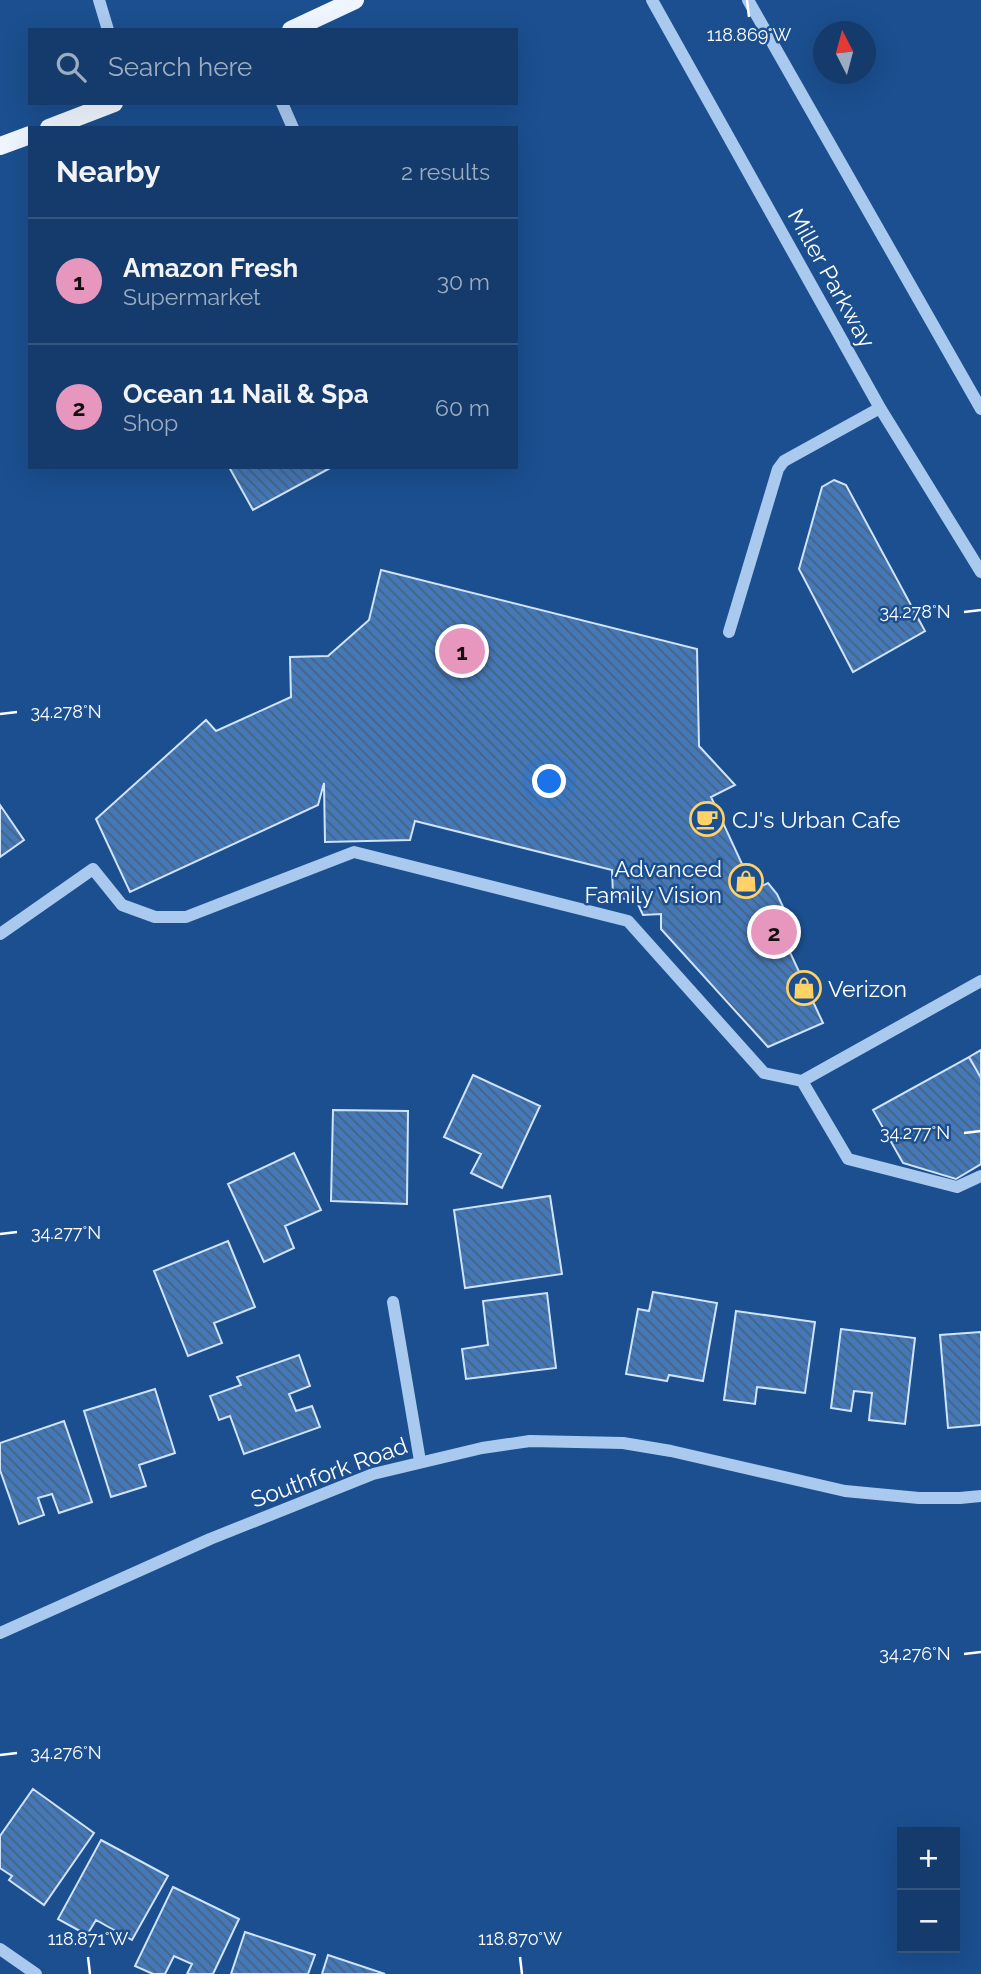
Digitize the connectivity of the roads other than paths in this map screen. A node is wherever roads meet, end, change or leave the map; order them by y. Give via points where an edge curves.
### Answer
1 (99, 0) edge
2 (355, 0) edge
3 (652, 0) edge
4 (748, 0) edge
5 (107, 28) edge
6 (295, 28) edge
7 (109, 105) edge
8 (283, 105) edge
9 (54, 126) edge
10 (292, 126) edge
11 (28, 136) edge
12 (0, 146) edge
13 (980, 405) edge
14 (880, 408) junction
15 (981, 572) edge
16 (729, 632) dead end
17 (0, 934) edge
18 (981, 981) edge
19 (802, 1081) junction
20 (981, 1176) edge
21 (393, 1302) dead end
22 (420, 1461) junction
23 (981, 1496) edge
24 (0, 1633) edge
25 (0, 1949) edge
26 (36, 1974) edge

1 - 5 street
2 - 6 main road
3 - 14 street, Miller Parkway
4 - 13 street
7 - 9 main road
8 - 10 street
11 - 12 main road
14 - 15 street, Miller Parkway
14 - 16 street via 784,461 778,469
17 - 19 street via 93,869 122,905 155,917 186,917 354,852 628,921 764,1073
18 - 19 street
19 - 20 street via 848,1159 957,1187
21 - 22 street
22 - 23 street, Southfork Road via 530,1441 622,1443 845,1490 919,1498
22 - 24 street, Southfork Road via 373,1474 210,1539
25 - 26 street

